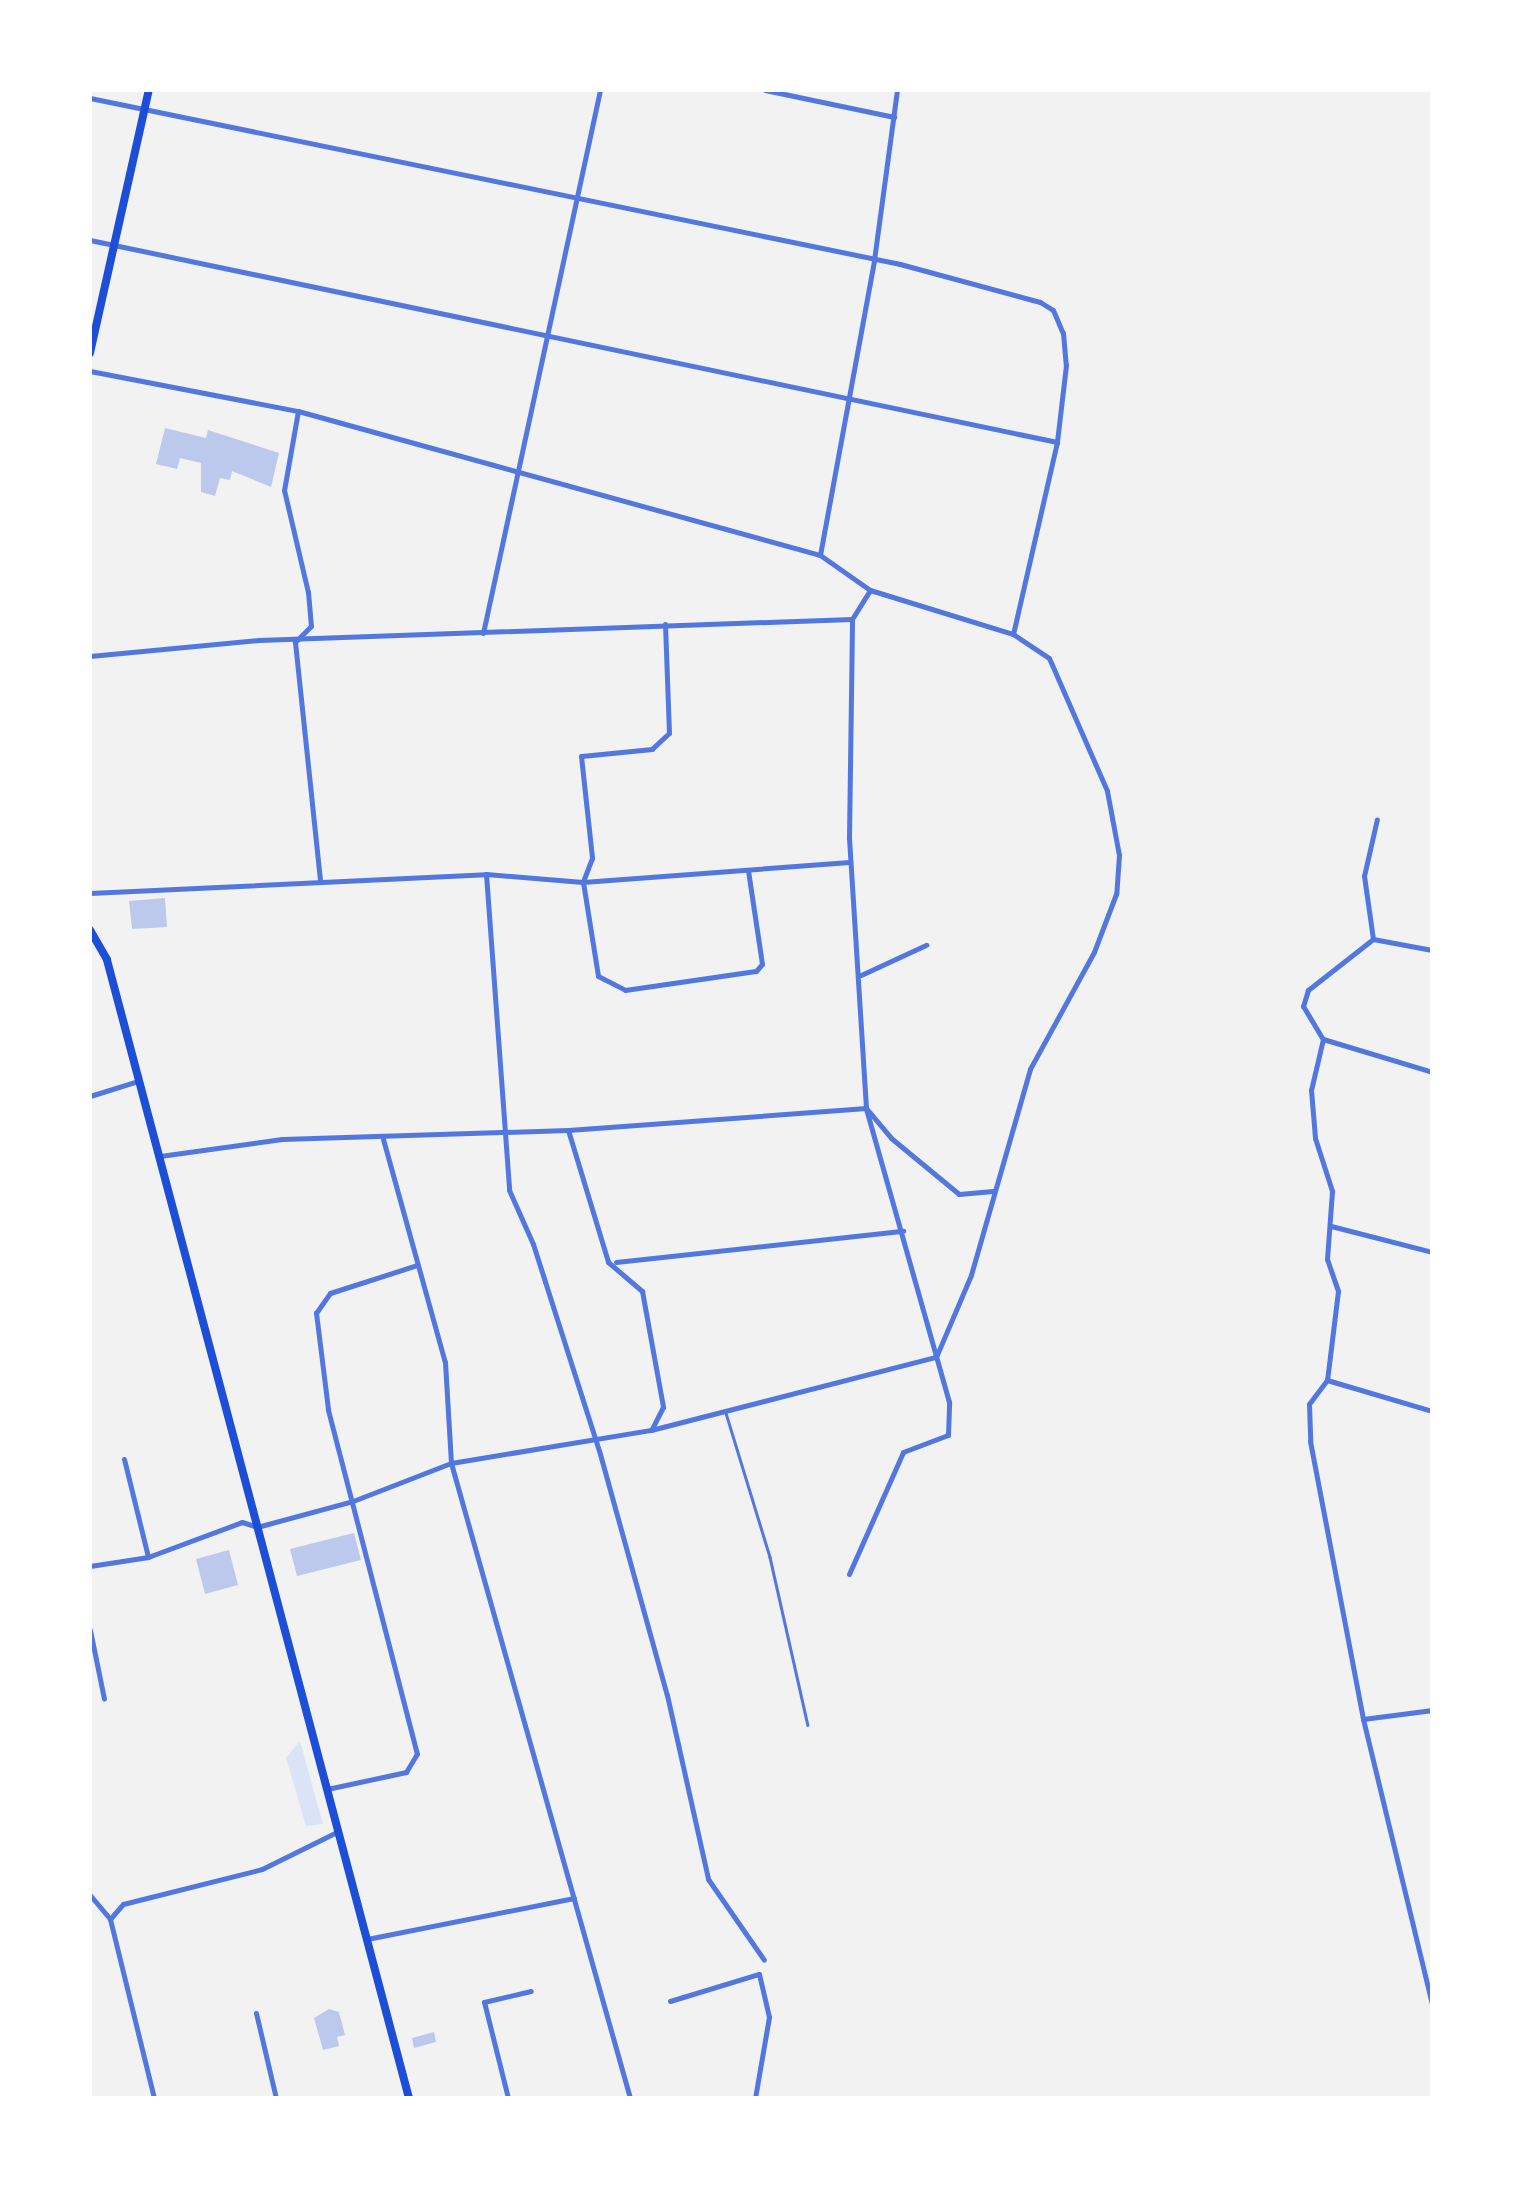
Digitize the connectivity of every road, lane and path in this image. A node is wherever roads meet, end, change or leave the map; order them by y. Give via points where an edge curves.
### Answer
1 (150, 90) edge
2 (600, 90) edge
3 (765, 90) edge
4 (897, 90) edge
5 (90, 98) edge
6 (145, 109) junction
7 (894, 117) junction
8 (578, 198) junction
9 (90, 240) edge
10 (117, 246) junction
11 (874, 260) junction
12 (548, 334) junction
13 (90, 352) edge
14 (90, 371) edge
15 (850, 394) junction
16 (298, 411) junction
17 (1057, 442) junction
18 (515, 476) junction
19 (820, 555) junction
20 (870, 590) junction
21 (852, 619) junction
22 (665, 624) junction
23 (483, 633) junction
24 (1014, 634) junction
25 (295, 642) junction
26 (90, 656) edge
27 (1377, 820) dead end
28 (849, 862) junction
29 (748, 870) junction
30 (486, 874) junction
31 (320, 882) junction
32 (583, 882) junction
33 (90, 893) edge
34 (90, 930) edge
35 (1373, 939) junction
36 (926, 946) dead end
37 (1432, 950) edge
38 (861, 975) junction
39 (1323, 1039) junction
40 (1432, 1072) edge
41 (138, 1081) junction
42 (90, 1096) edge
43 (866, 1108) junction
44 (568, 1130) junction
45 (504, 1134) junction
46 (383, 1140) junction
47 (158, 1157) junction
48 (993, 1191) junction
49 (1331, 1226) junction
50 (903, 1232) junction
51 (1432, 1252) edge
52 (616, 1262) junction
53 (418, 1265) junction
54 (936, 1356) junction
55 (1327, 1380) junction
56 (1432, 1411) edge
57 (720, 1412) junction
58 (651, 1430) junction
59 (590, 1436) junction
60 (124, 1459) dead end
61 (451, 1463) junction
62 (354, 1501) junction
63 (257, 1527) junction
64 (148, 1557) junction
65 (90, 1566) edge
66 (849, 1574) dead end
67 (90, 1630) edge
68 (104, 1699) dead end
69 (1432, 1710) edge
70 (1363, 1719) junction
71 (808, 1725) dead end
72 (327, 1789) junction
73 (338, 1831) junction
74 (90, 1895) edge
75 (574, 1898) junction
76 (110, 1919) junction
77 (367, 1939) junction
78 (764, 1960) dead end
79 (530, 1991) dead end
80 (670, 2001) dead end
81 (1432, 2004) edge
82 (256, 2013) dead end
83 (154, 2098) edge
84 (276, 2098) edge
85 (408, 2098) edge
86 (508, 2098) edge
87 (630, 2098) edge
88 (755, 2098) edge

1 - 6 main road
2 - 8 street
3 - 7 street
4 - 7 street
5 - 6 street
6 - 8 street
6 - 10 main road
7 - 11 street
8 - 11 street
8 - 12 street
9 - 10 street
10 - 12 street
10 - 13 main road
11 - 15 street
11 - 17 street via 1053,310 1062,333
12 - 15 street
12 - 18 street
14 - 16 street
15 - 17 street
15 - 19 street
16 - 18 street
16 - 25 street via 284,490 311,626
17 - 24 street
18 - 19 street
18 - 23 street
19 - 20 street
20 - 21 street
20 - 24 street
21 - 22 street
21 - 28 street
22 - 23 street
22 - 32 street via 669,733 652,748 581,756 592,858
23 - 25 street
24 - 48 street via 1049,658 1080,723 1107,791 1119,855 1105,923 1030,1069
25 - 26 street
25 - 31 street
27 - 35 street via 1364,876
28 - 29 street
28 - 38 street
29 - 32 street
29 - 32 street via 762,964 756,971 625,990 592,968
30 - 31 street
30 - 32 street
30 - 45 street
31 - 33 street
34 - 41 main road via 107,960
35 - 37 street
35 - 39 street via 1308,990 1302,1006
36 - 38 street
38 - 43 street
39 - 40 street
39 - 49 street via 1310,1090 1315,1138 1332,1191
41 - 42 street
41 - 47 main road
43 - 44 street
43 - 48 street via 891,1138 959,1194
43 - 50 street
44 - 45 street
44 - 52 street via 608,1262
45 - 46 street
45 - 59 street via 509,1190 533,1244
46 - 47 street via 216,1144
46 - 53 street
47 - 63 main road
48 - 54 street via 971,1274
49 - 51 street
49 - 55 street via 1327,1259 1338,1291
50 - 52 street
50 - 54 street
52 - 58 street via 642,1291 663,1407
53 - 61 street via 444,1362
53 - 62 street via 330,1293 316,1314 328,1409
54 - 57 street
54 - 66 street via 949,1402 948,1435 903,1452
55 - 56 street
55 - 70 street via 1309,1404 1310,1441
57 - 58 street
57 - 71 lane via 726,1413 770,1557
58 - 59 street
59 - 61 street
59 - 78 street via 658,1657 708,1879
60 - 64 street
61 - 62 street
61 - 75 street
62 - 63 street
62 - 72 street via 417,1754 406,1772
63 - 64 street via 242,1522
63 - 72 main road
64 - 65 street
67 - 68 street
69 - 70 street
70 - 81 street
72 - 73 main road
73 - 76 street via 262,1869 124,1904
73 - 77 main road
74 - 76 street
75 - 77 street
75 - 87 street
76 - 83 street
77 - 85 main road
79 - 86 street via 484,2002
80 - 88 street via 759,1974 769,2017
82 - 84 street

